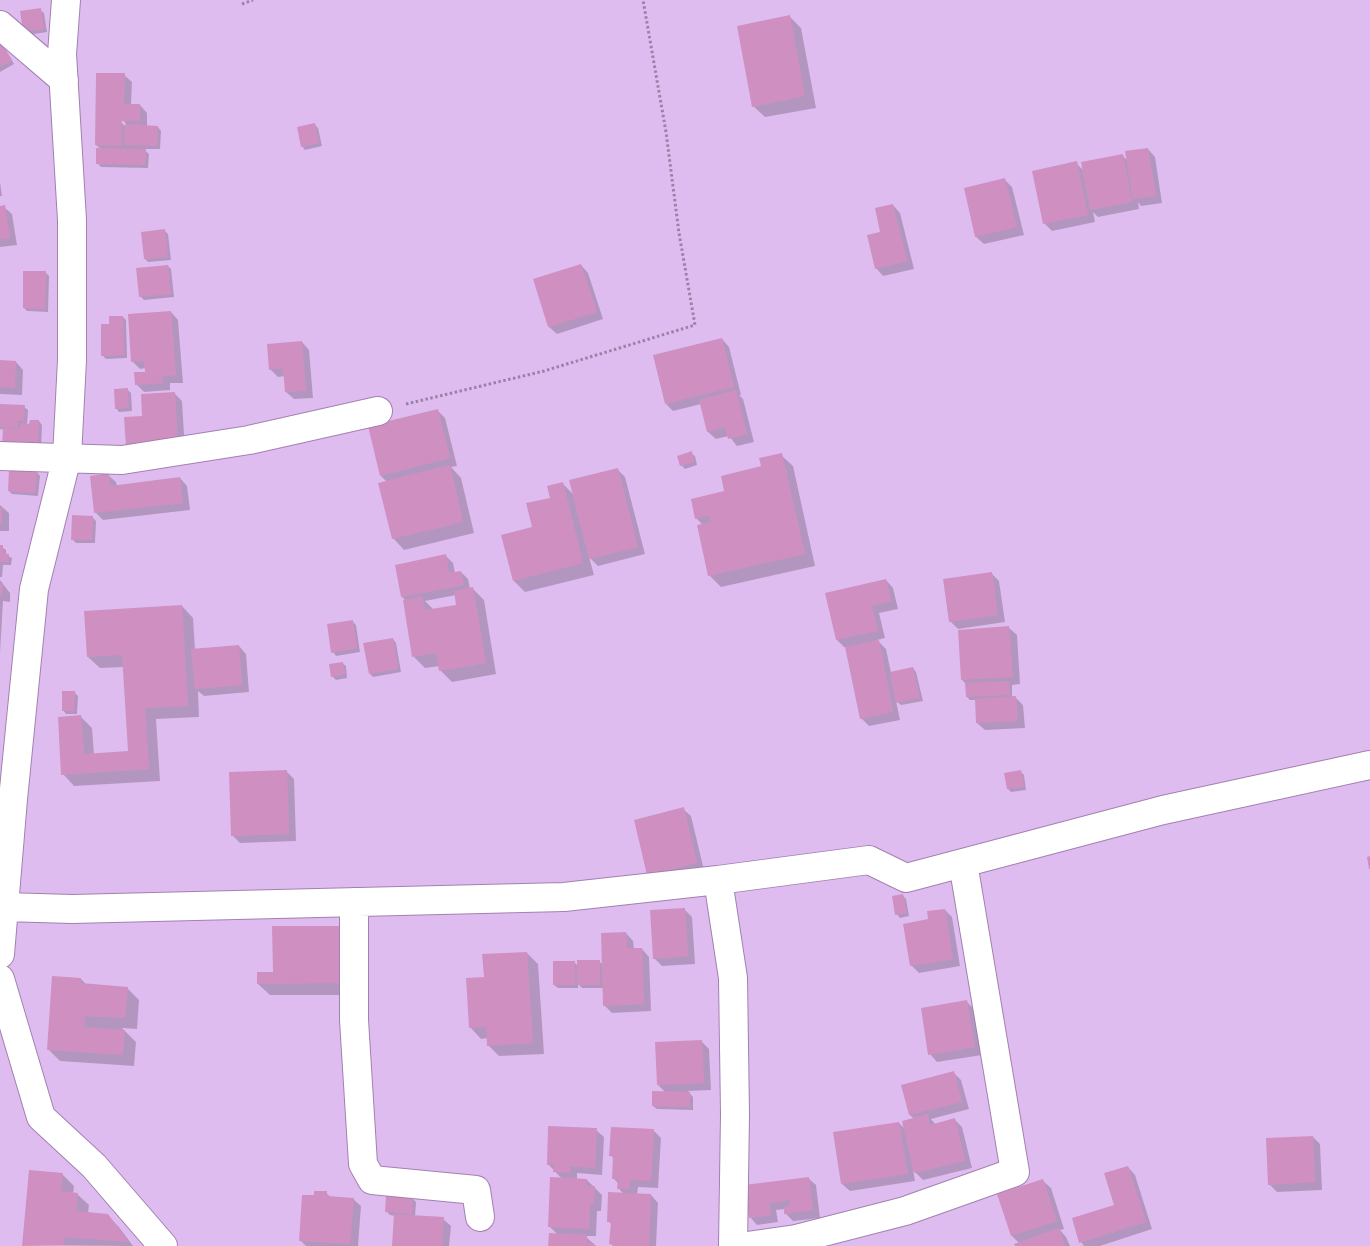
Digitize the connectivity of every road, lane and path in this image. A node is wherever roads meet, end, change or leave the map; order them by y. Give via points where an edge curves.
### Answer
1 (66, 0) edge
2 (253, 0) edge
3 (643, 0) edge
4 (242, 4) dead end
5 (0, 25) edge
6 (64, 80) junction
7 (378, 411) joint
8 (0, 456) edge
9 (67, 457) junction
10 (1370, 765) edge
11 (963, 863) junction
12 (718, 880) junction
13 (354, 902) junction
14 (4, 907) junction
15 (0, 954) edge
16 (0, 979) edge
17 (480, 1217) dead end
18 (163, 1246) edge
19 (733, 1246) edge
20 (747, 1246) edge

1 - 6 street via 62,54
2 - 4 path
3 - 7 path via 695,325 544,371
5 - 6 street
6 - 9 street via 72,220 72,360
7 - 9 street via 249,440 122,460
8 - 9 street
9 - 14 street via 34,589
10 - 11 street via 1164,810
11 - 12 street via 906,878 869,860
11 - 20 street via 1015,1172 905,1212 796,1239
12 - 13 street via 564,897
12 - 19 street via 733,978
13 - 14 street via 72,909
13 - 17 street via 354,1020 362,1164 372,1180 476,1190
14 - 15 street
16 - 18 street via 41,1117 94,1166

